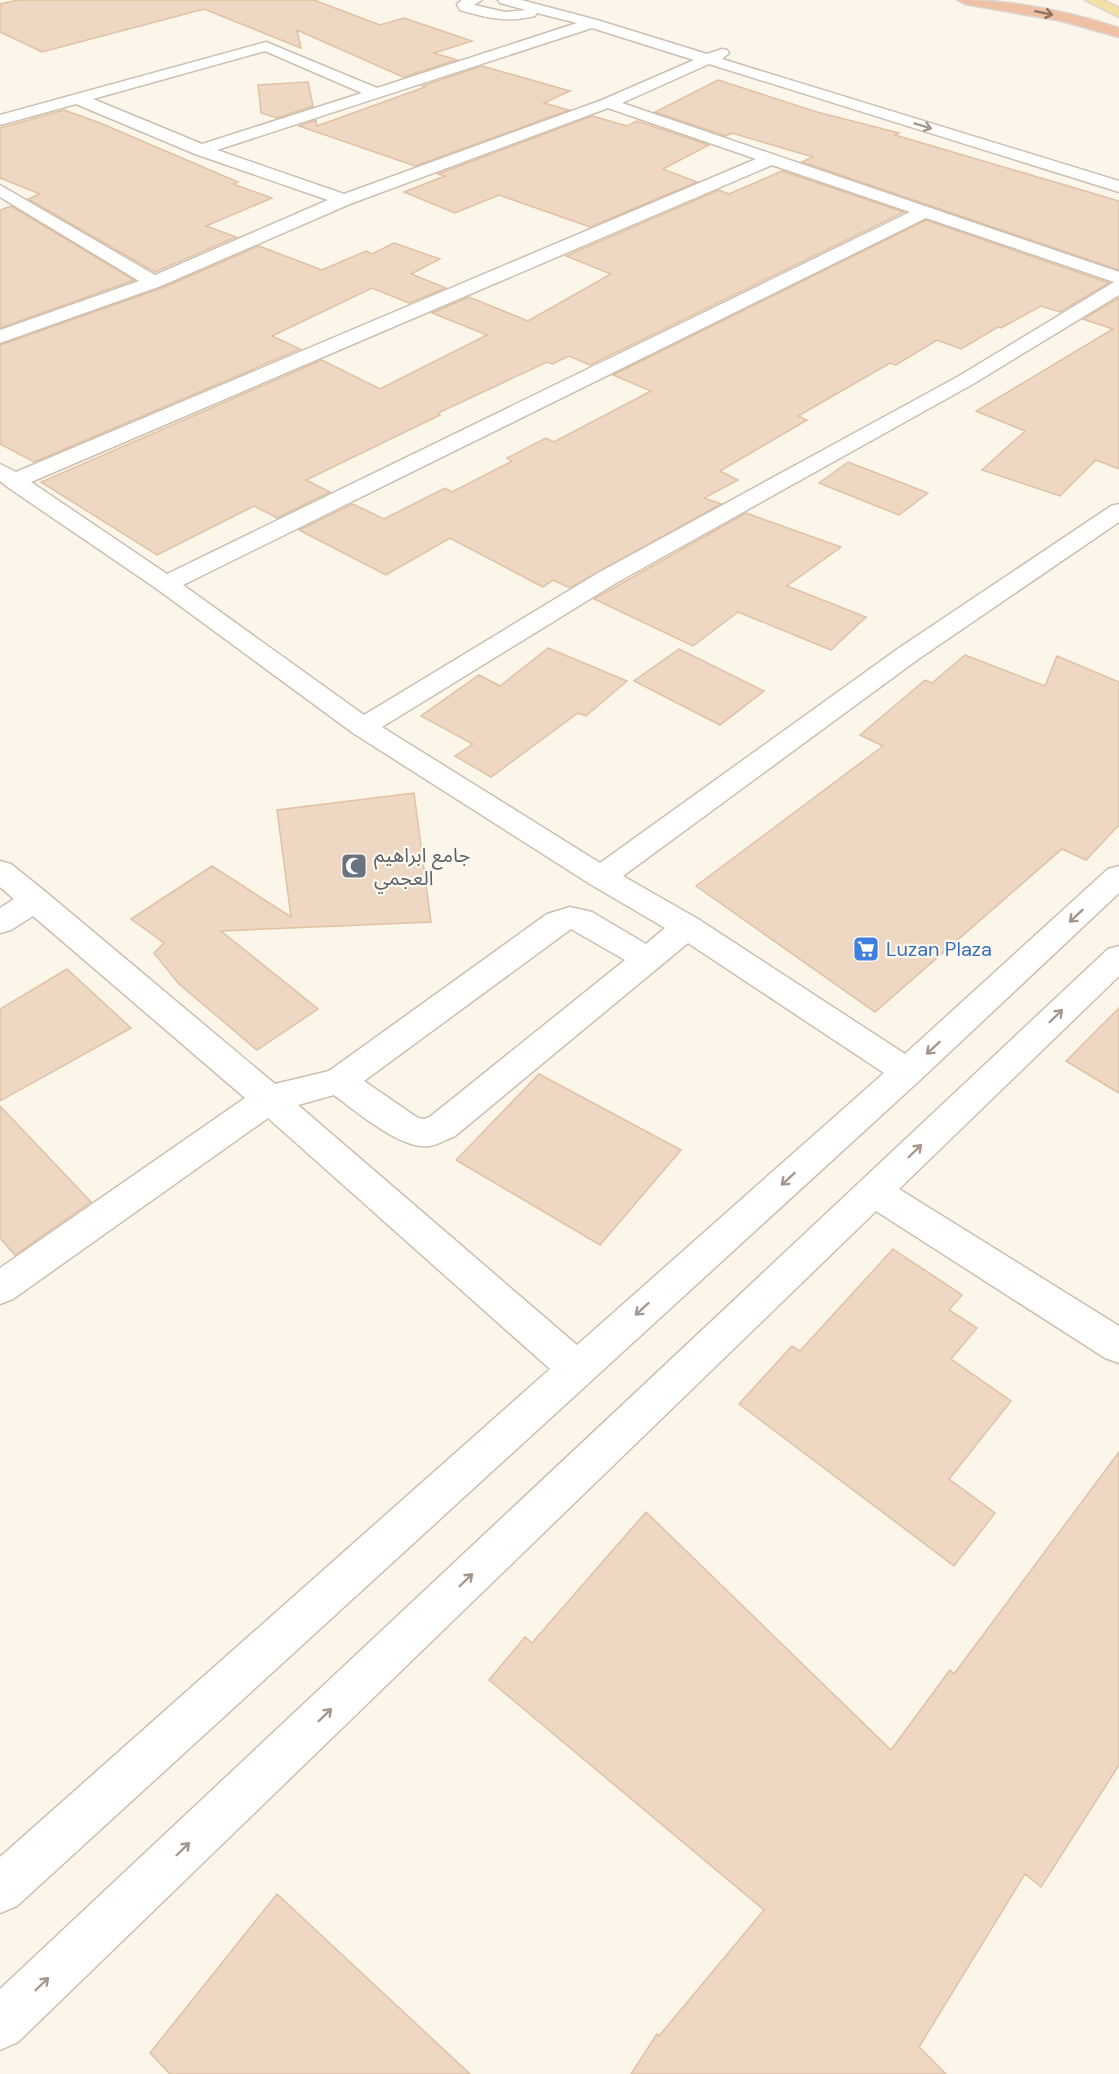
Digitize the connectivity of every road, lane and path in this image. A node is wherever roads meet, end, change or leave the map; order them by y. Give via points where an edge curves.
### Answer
1 (475, 0) edge
2 (505, 0) edge
3 (965, 0) edge
4 (1092, 0) edge
5 (544, 5) edge
6 (1119, 13) edge
7 (592, 23) junction
8 (1119, 33) edge
9 (716, 56) junction
10 (376, 93) junction
11 (79, 99) junction
12 (608, 103) junction
13 (0, 120) edge
14 (201, 150) junction
15 (771, 159) junction
16 (1119, 172) edge
17 (1101, 182) junction
18 (1119, 187) edge
19 (0, 190) edge
20 (344, 200) junction
21 (27, 206) junction
22 (9, 212) dead end
23 (924, 212) junction
24 (1119, 278) edge
25 (154, 282) junction
26 (1119, 287) edge
27 (0, 337) edge
28 (7, 476) edge
29 (1119, 512) edge
30 (166, 584) junction
31 (363, 727) junction
32 (0, 871) edge
33 (1119, 876) edge
34 (601, 877) junction
35 (36, 900) junction
36 (0, 922) edge
37 (687, 927) junction
38 (1119, 957) edge
39 (647, 959) junction
40 (907, 1072) junction
41 (339, 1081) junction
42 (269, 1099) junction
43 (873, 1191) junction
44 (0, 1288) edge
45 (1119, 1346) edge
46 (576, 1368) junction
47 (0, 1889) edge
48 (0, 2024) edge

1 - 5 street via 464,4 465,7 501,18
2 - 5 street
3 -> 8 highway via 1030,10
4 - 6 main road
5 - 7 street
5 - 9 street
7 - 9 street
7 - 10 street
9 - 12 street
9 - 16 street
9 -> 17 street
10 - 11 street via 266,46
10 - 14 street
11 - 13 street
11 - 14 street
12 - 15 street
12 - 20 street
14 - 20 street
15 - 23 street
15 - 28 street
16 - 17 street
17 - 18 street
19 - 21 street
20 - 25 street
21 - 22 street
21 - 25 street
23 - 24 street
23 - 30 street
25 - 27 street
26 - 31 street via 966,380 608,578
28 - 30 street
29 - 34 street via 908,654
30 - 31 street
31 - 34 street
32 - 35 street
33 -> 40 street
34 - 37 street
35 - 36 street
35 - 42 street
37 - 39 street
37 - 40 street
43 -> 38 street
39 - 41 street via 581,920 558,922
39 - 41 street via 443,1126 427,1133 409,1130
40 -> 46 street
41 - 42 street
42 - 44 street
42 - 46 street
43 - 45 street
48 -> 43 street
46 - 47 street

